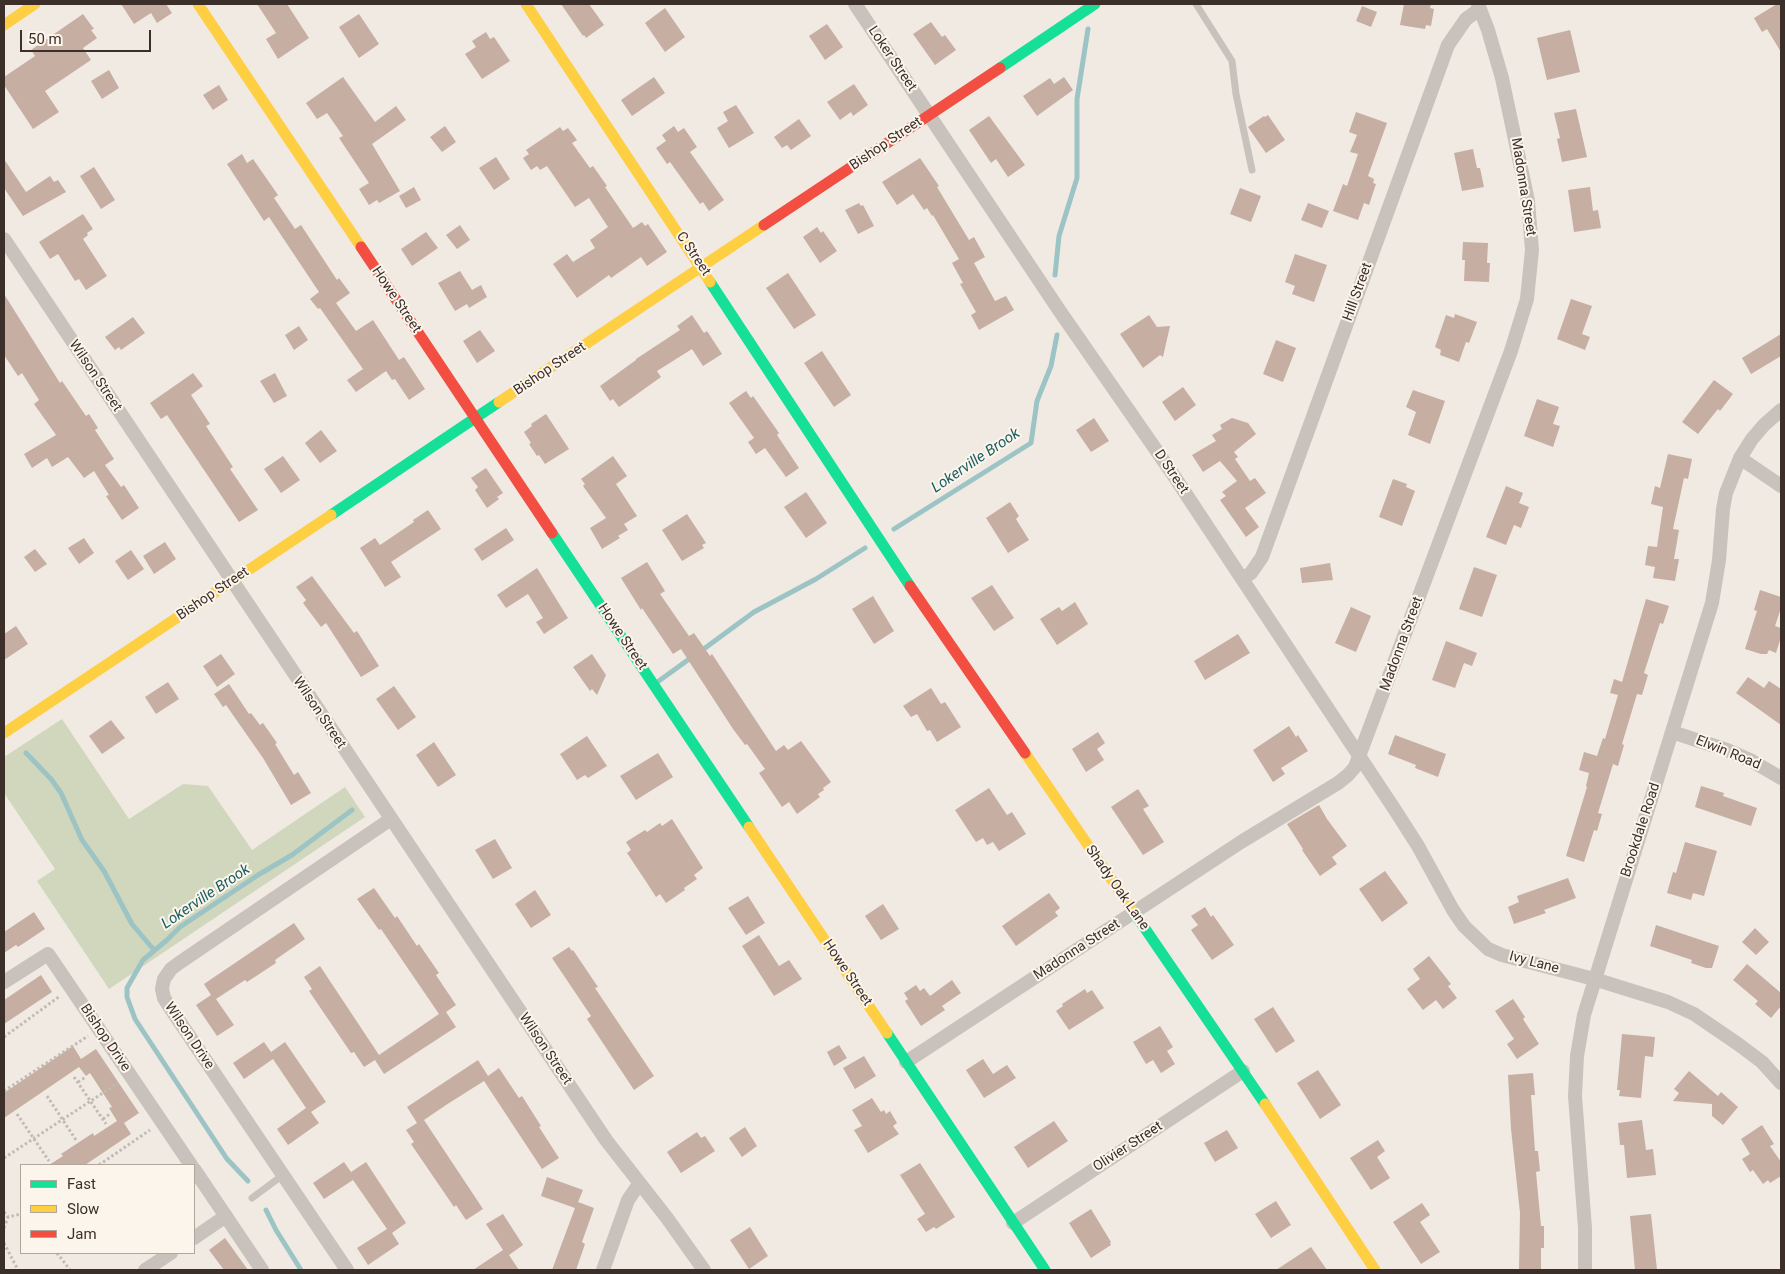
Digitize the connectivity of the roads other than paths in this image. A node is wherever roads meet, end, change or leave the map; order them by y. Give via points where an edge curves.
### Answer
1 (35, 4) edge
2 (198, 4) edge
3 (526, 4) edge
4 (855, 4) edge
5 (1095, 4) edge
6 (1196, 4) edge
7 (1479, 6) edge
8 (4, 25) edge
9 (929, 115) junction
10 (1252, 170) dead end
11 (979, 189) joint
12 (4, 239) edge
13 (702, 267) junction
14 (1781, 410) edge
15 (475, 418) junction
16 (1740, 458) junction
17 (1781, 486) edge
18 (859, 506) joint
19 (1242, 580) junction
20 (231, 582) junction
21 (1672, 732) junction
22 (4, 733) edge
23 (1360, 758) junction
24 (1781, 778) edge
25 (391, 820) junction
26 (1134, 912) junction
27 (1594, 979) junction
28 (4, 982) edge
29 (906, 1062) junction
30 (1243, 1072) junction
31 (1781, 1083) edge
32 (190, 1164) edge
33 (195, 1170) edge
34 (283, 1176) junction
35 (639, 1184) junction
36 (252, 1198) dead end
37 (226, 1216) junction
38 (1013, 1223) junction
39 (195, 1237) edge
40 (169, 1254) edge
41 (144, 1270) edge
42 (262, 1270) edge
43 (347, 1270) edge
44 (603, 1270) edge
45 (704, 1270) edge
46 (1045, 1270) edge
47 (1375, 1270) edge
48 (1585, 1270) edge

1 - 8 street
2 - 15 street, Howe Street
3 - 13 street, C Street
4 - 9 street, Loker Street
5 - 9 street, Bishop Street
6 - 10 lane via 1232,61
7 - 19 street, Hill Street via 1448,45 1262,557
7 - 23 street, Madonna Street via 1502,78 1528,201 1532,250 1527,299 1511,351
9 - 11 street, Loker Street
9 - 13 street, Bishop Street
11 - 19 street, D Street
12 - 20 street, Wilson Street
13 - 15 street, Bishop Street
13 - 18 street, C Street
14 - 16 street, Brookdale Road via 1752,439
15 - 20 street, Bishop Street
15 - 29 street, Howe Street
16 - 17 street
16 - 21 street, Brookdale Road via 1723,509 1712,603
18 - 26 street, Shady Oak Lane via 906,580
19 - 23 street, D Street
20 - 22 street, Bishop Street
20 - 25 street, Wilson Street
21 - 24 street, Elwin Road via 1727,750
21 - 27 street, Brookdale Road
23 - 26 street, Madonna Street via 1338,783 1240,842
23 - 27 street, Ivy Lane via 1407,828 1453,910 1476,938 1488,949 1502,955
25 - 34 street, Wilson Drive via 179,963 164,980 164,998
25 - 35 street, Wilson Street
26 - 29 street, Madonna Street
26 - 30 street, Shady Oak Lane
27 - 31 street, Ivy Lane via 1668,1002 1694,1014 1762,1062
27 - 48 street, Brookdale Road via 1580,1034 1575,1077
28 - 32 street, Bishop Drive via 48,954
29 - 38 street, Howe Street
30 - 38 street, Olivier Street
30 - 47 street, Shady Oak Lane
33 - 37 street
34 - 36 lane
34 - 43 street, Wilson Drive
35 - 44 street via 628,1200
35 - 45 street, Wilson Street
37 - 39 street
37 - 42 street
38 - 46 street, Howe Street
40 - 41 street

